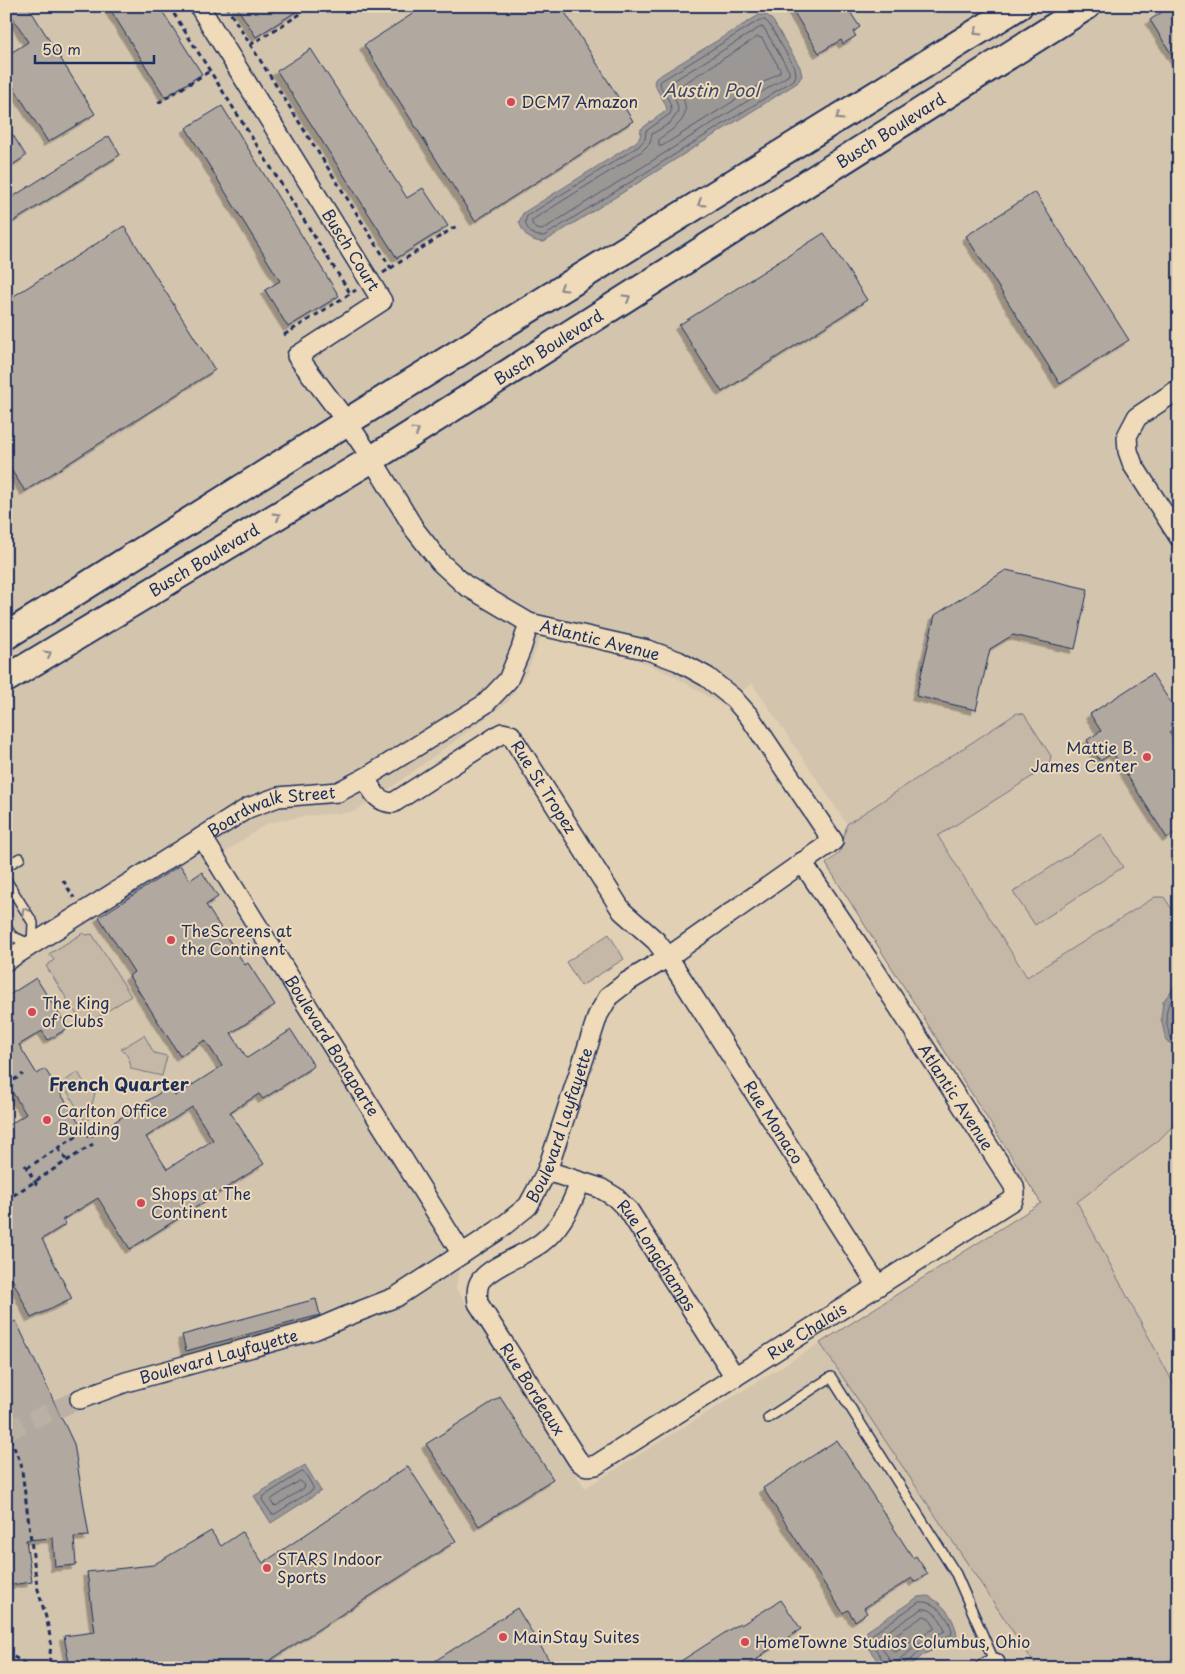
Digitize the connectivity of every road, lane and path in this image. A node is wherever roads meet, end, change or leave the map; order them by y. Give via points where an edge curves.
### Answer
1 (169, 6) edge
2 (199, 6) edge
3 (226, 6) edge
4 (1018, 6) edge
5 (1087, 6) edge
6 (302, 13) dead end
7 (250, 45) junction
8 (210, 71) junction
9 (158, 103) dead end
10 (458, 225) dead end
11 (391, 268) junction
12 (378, 276) dead end
13 (363, 285) dead end
14 (350, 294) junction
15 (284, 335) dead end
16 (1179, 389) edge
17 (346, 422) junction
18 (372, 460) junction
19 (1179, 537) edge
20 (529, 623) junction
21 (6, 636) edge
22 (6, 679) edge
23 (364, 778) junction
24 (823, 826) joint
25 (202, 837) junction
26 (20, 858) dead end
27 (802, 862) junction
28 (6, 866) edge
29 (6, 880) edge
30 (6, 927) edge
31 (32, 945) junction
32 (668, 956) junction
33 (6, 961) edge
34 (23, 1074) dead end
35 (6, 1085) edge
36 (85, 1131) dead end
37 (93, 1144) dead end
38 (58, 1148) junction
39 (67, 1161) junction
40 (547, 1172) junction
41 (580, 1182) junction
42 (36, 1183) junction
43 (6, 1200) edge
44 (462, 1254) junction
45 (878, 1286) junction
46 (735, 1377) junction
47 (80, 1399) tunnel mouth
48 (768, 1418) dead end
49 (6, 1430) edge
50 (6, 1652) edge
51 (990, 1665) edge
52 (32, 1668) edge
53 (49, 1668) edge

1 - 8 path
2 - 17 street, Busch Court via 382,301 298,356
3 - 7 path
4 -> 17 main road
18 -> 5 main road, Busch Boulevard
6 - 7 path
7 - 11 path
8 - 9 path
8 - 14 path
10 - 11 path
11 - 12 path
13 - 14 path
14 - 15 path
16 - 19 street via 1137,417 1127,436 1133,465
17 - 18 street, Busch Court
17 - 21 main road
18 - 20 street, Atlantic Avenue via 415,530 440,562 465,585
22 -> 18 main road, Busch Boulevard
20 - 23 street, Boardwalk Street via 508,680 485,704
20 - 24 street, Atlantic Avenue via 648,650 707,677 749,716
23 - 25 street, Boardwalk Street via 338,792 278,797 248,808
23 - 32 street, Rue St Tropez via 377,798 393,804 502,733 510,735 622,911
24 - 27 street, Boulevard Layfayette via 833,841
25 - 31 street, Boardwalk Street
25 - 44 street, Boulevard Bonaparte
26 - 28 lane
27 - 32 street, Boulevard Layfayette
27 - 45 street, Atlantic Avenue via 1014,1186 1013,1200
31 -> 29 lane via 33,923
30 - 31 lane via 12,936
31 - 33 street, Boardwalk Street
32 - 40 street, Boulevard Layfayette via 609,996 598,1015
32 - 45 street, Rue Monaco
34 - 35 path
36 - 38 path
37 - 39 path
38 - 39 path
38 - 42 path via 26,1167
39 - 42 path
40 - 41 street, Rue Longchamps
40 - 44 street, Boulevard Layfayette via 528,1206 498,1231
41 - 46 street, Rue Longchamps via 615,1197 628,1211
41 - 46 street, Rue Bordeaux via 561,1222 541,1243 488,1274 480,1281 477,1292 478,1303 577,1459 582,1465 596,1465
42 - 43 path
44 - 47 street, Boulevard Layfayette via 396,1297 314,1330 126,1382
45 - 46 street, Rue Chalais
48 - 51 lane via 831,1377 956,1574
49 - 53 path via 21,1463 37,1586 51,1642
50 - 52 path

